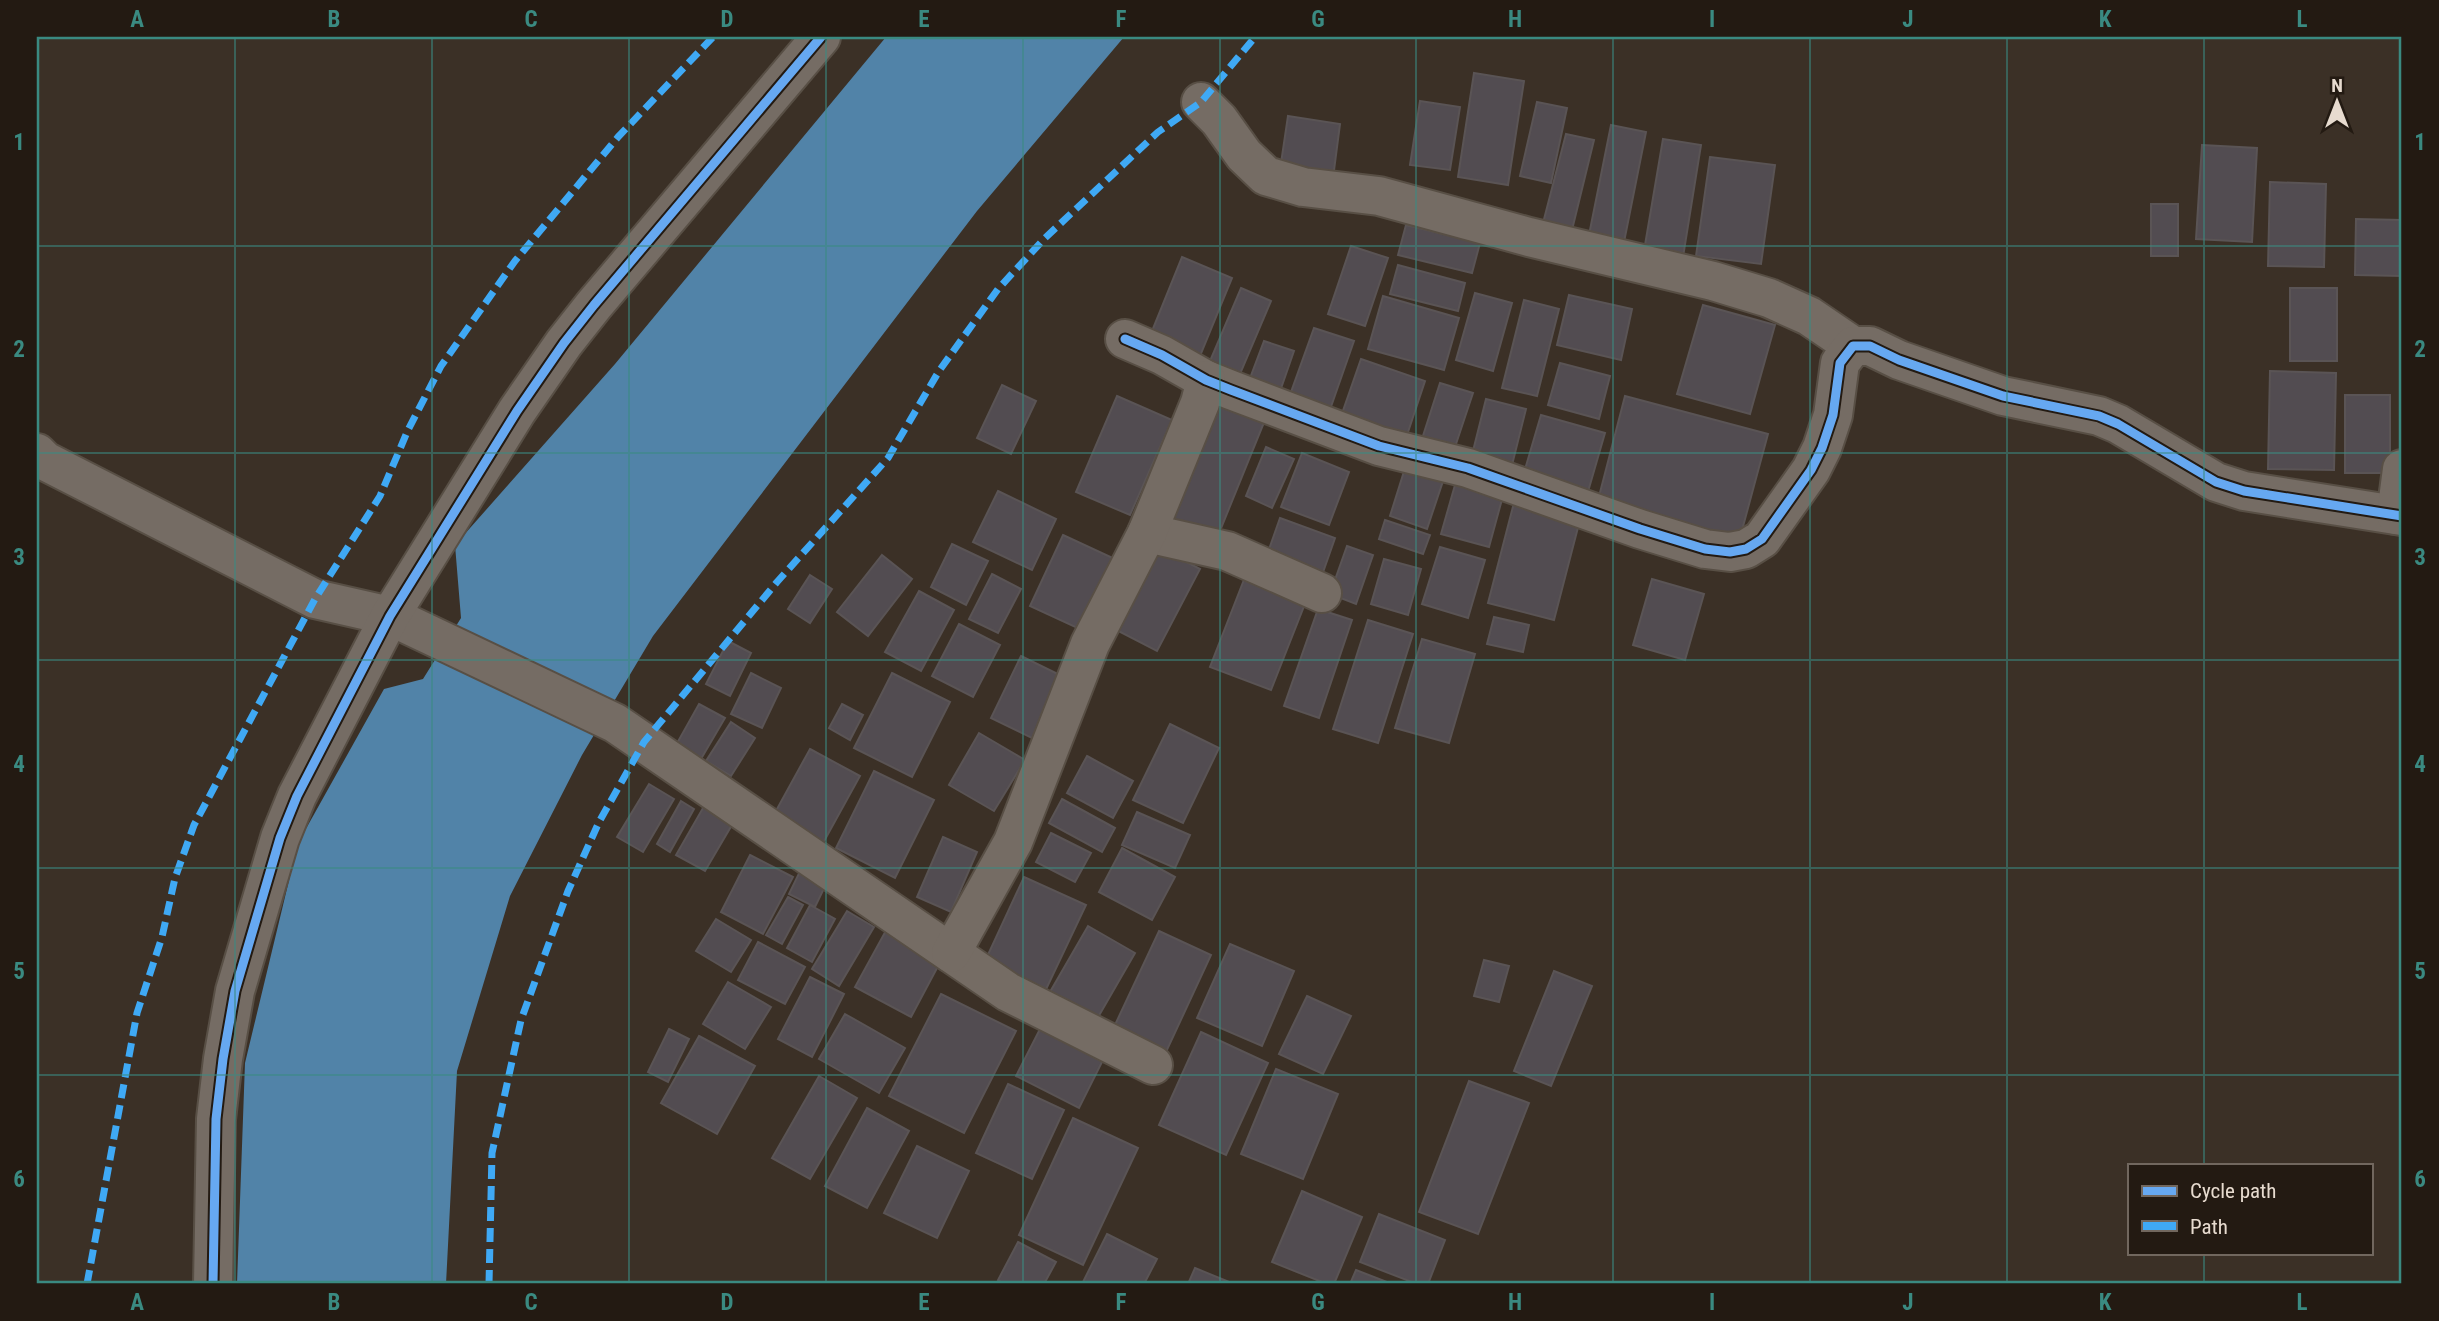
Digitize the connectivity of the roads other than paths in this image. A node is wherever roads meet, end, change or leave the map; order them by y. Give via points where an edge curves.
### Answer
1 (821, 37) edge
2 (1201, 102) dead end
3 (1125, 339) dead end
4 (1853, 346) junction
5 (1206, 380) junction
6 (37, 453) edge
7 (2402, 469) edge
8 (2399, 515) edge
9 (1147, 533) junction
10 (1322, 593) dead end
11 (390, 615) junction
12 (951, 953) junction
13 (1153, 1065) dead end
14 (213, 1284) edge

1 - 11 street via 564,343
2 - 4 street via 1266,176 1303,187 1379,196 1713,281 1808,316
3 - 5 street
4 - 5 street via 1840,363 1833,415 1811,470 1762,538 1746,549 1730,552 1704,549 1468,468 1379,446
4 - 8 street via 1870,346 2003,396 2099,416 2216,482 2244,491
5 - 9 street
6 - 11 street via 315,599
7 - 8 street
9 - 10 street via 1227,551
9 - 12 street via 1090,644 1013,842
11 - 12 street via 615,723
11 - 14 street via 280,838 236,991 216,1119
12 - 13 street via 1008,992

